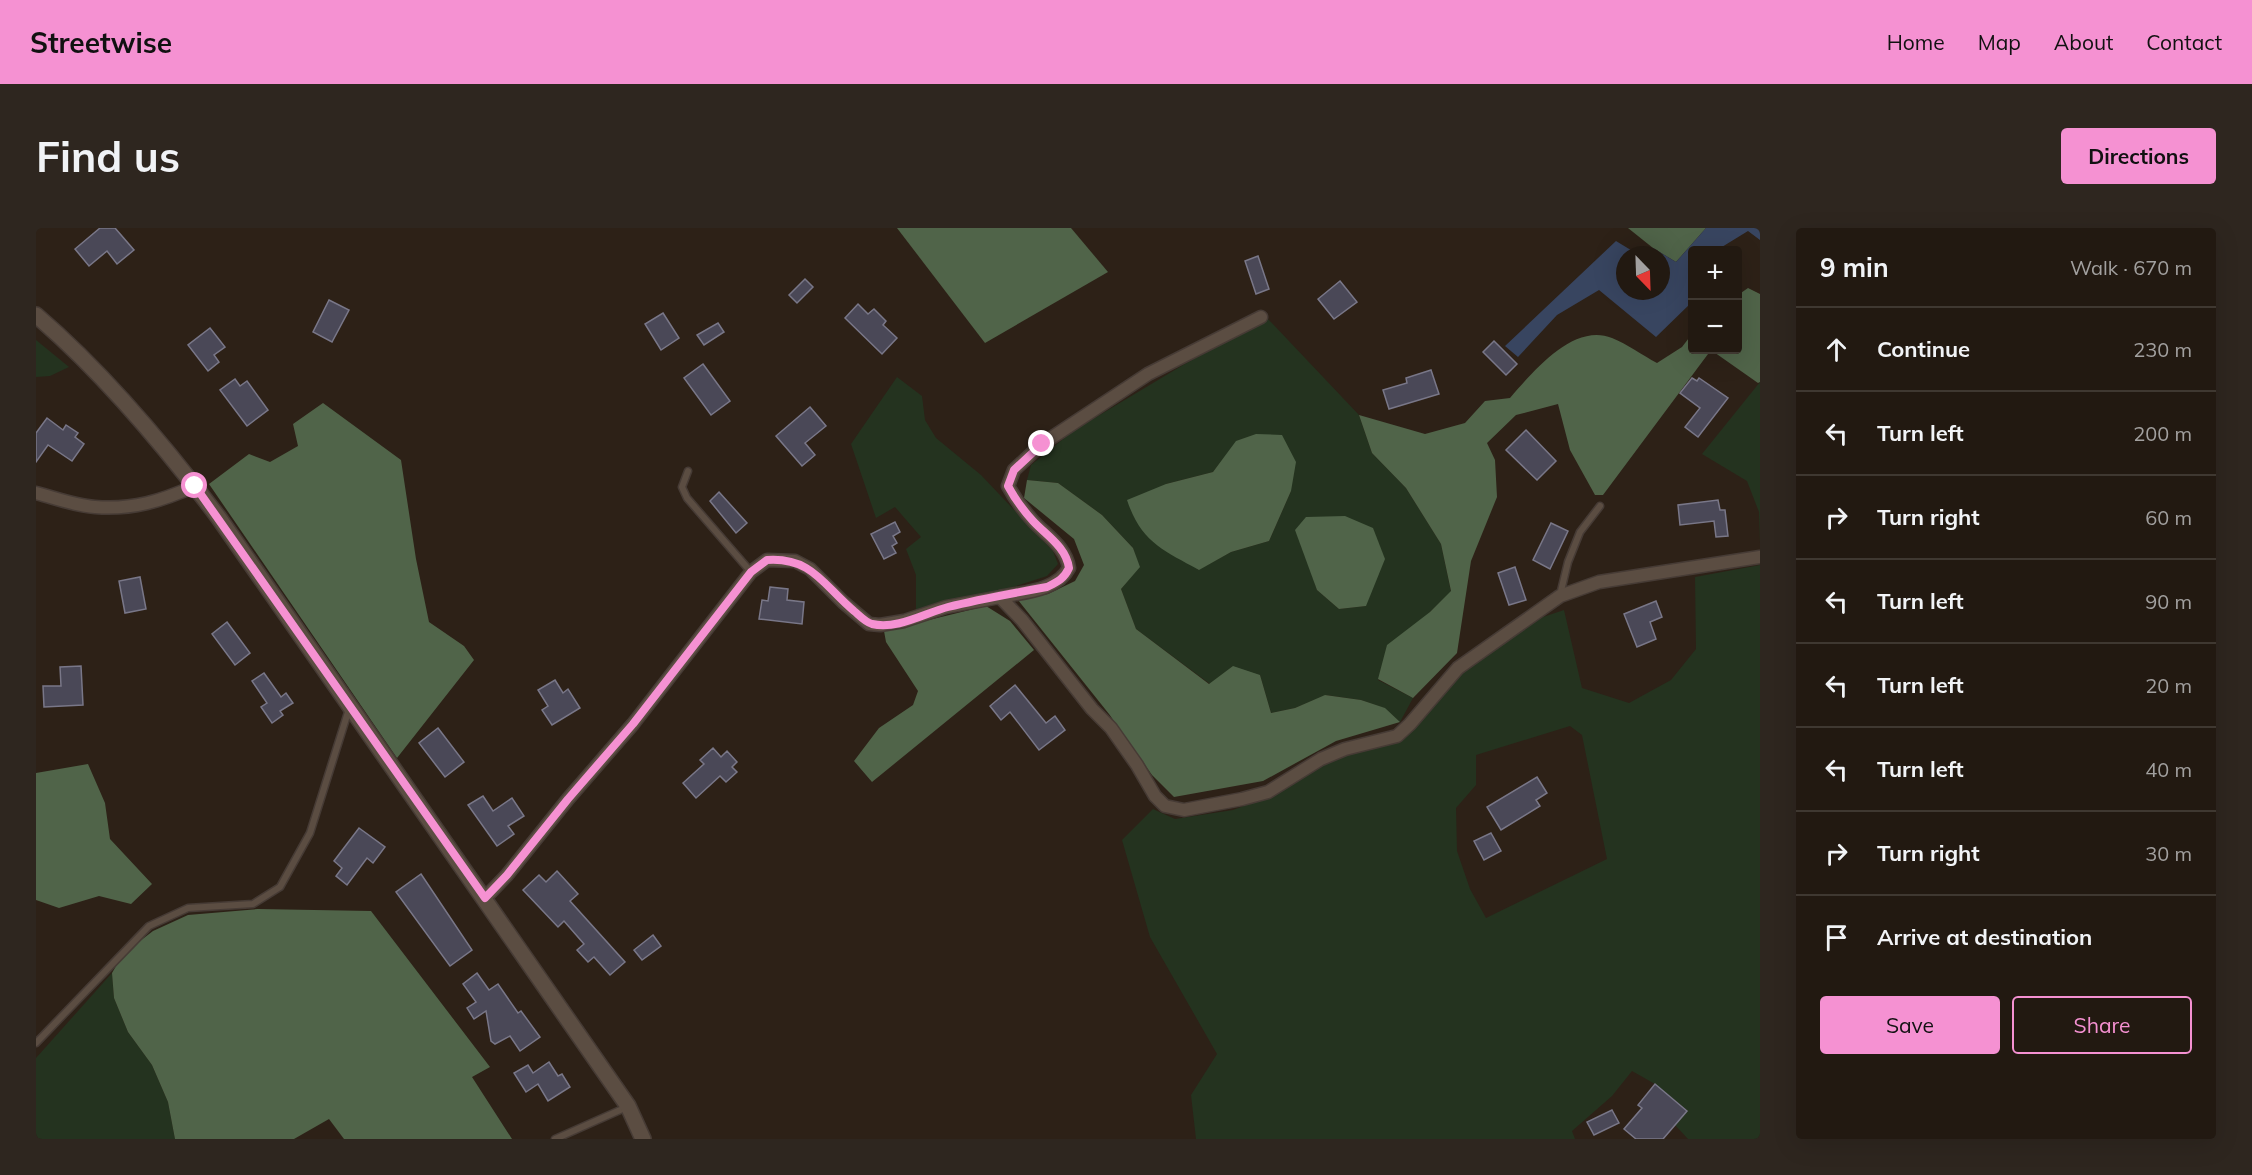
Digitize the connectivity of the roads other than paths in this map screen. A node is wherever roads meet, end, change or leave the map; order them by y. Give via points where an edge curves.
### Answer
1 (36, 315) edge
2 (1261, 317) dead end
3 (688, 471) dead end
4 (195, 486) junction
5 (36, 493) edge
6 (1600, 506) dead end
7 (1760, 557) edge
8 (751, 572) junction
9 (1560, 596) junction
10 (1000, 597) junction
11 (350, 706) junction
12 (485, 898) junction
13 (36, 1043) edge
14 (628, 1107) junction
15 (555, 1139) edge
16 (643, 1139) edge

1 - 4 street via 93,369
2 - 10 street via 1148,375 1042,444 1014,470 1008,486 1012,494 1065,552 1069,568 1058,582 1047,587
3 - 8 lane via 682,487 687,498
4 - 5 street via 135,507 94,507
4 - 11 street
6 - 9 lane via 1581,532
7 - 9 street via 1599,582
8 - 10 street via 767,560 795,561 810,569 869,624 903,621
8 - 12 street via 633,724
9 - 10 street via 1458,668 1397,736 1321,759 1268,792 1184,810 1165,806 1155,796 1111,728
11 - 12 street
11 - 13 lane via 309,833 280,887 254,904 188,908 149,926
12 - 14 street
14 - 15 lane
14 - 16 street

